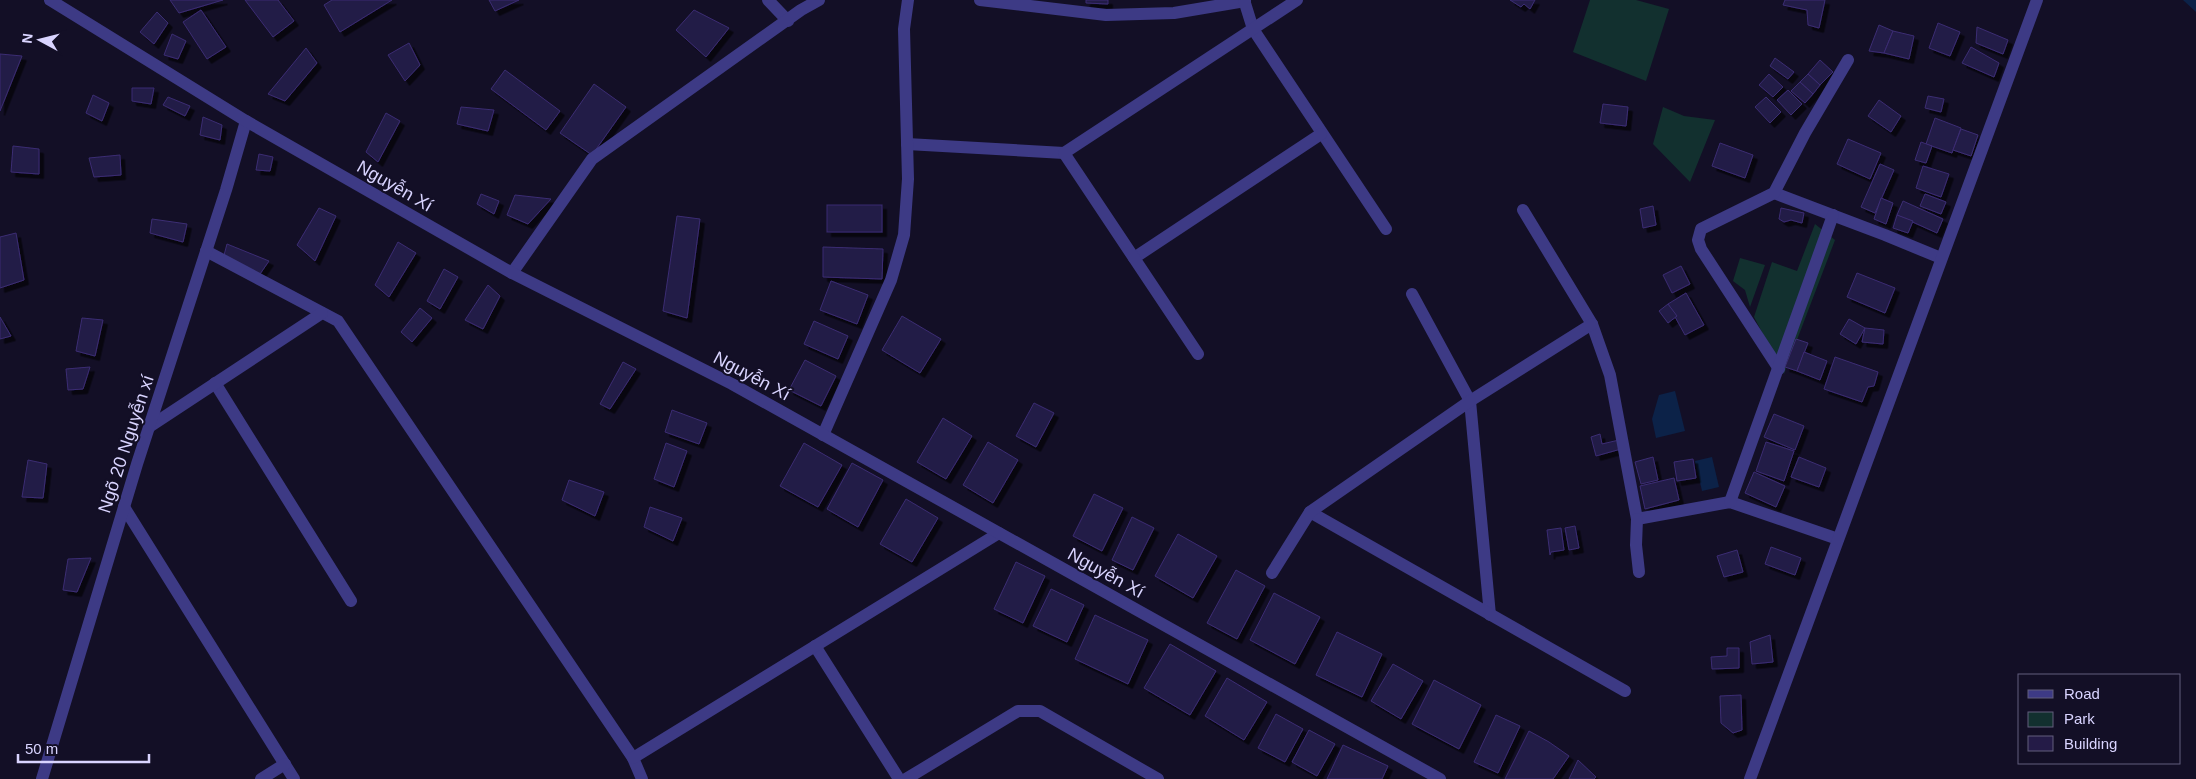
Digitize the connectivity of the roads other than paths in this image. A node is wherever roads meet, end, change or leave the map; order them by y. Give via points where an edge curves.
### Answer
1 (50, 0) edge
2 (768, 0) edge
3 (819, 0) edge
4 (908, 0) edge
5 (980, 0) edge
6 (1297, 0) edge
7 (2037, 0) edge
8 (1244, 1) edge
9 (802, 5) edge
10 (788, 21) junction
11 (1253, 29) junction
12 (1848, 60) dead end
13 (246, 121) junction
14 (1321, 134) junction
15 (907, 144) junction
16 (1064, 153) junction
17 (1774, 193) junction
18 (1523, 210) dead end
19 (1833, 215) junction
20 (1386, 229) dead end
21 (206, 251) junction
22 (1134, 258) junction
23 (1941, 258) junction
24 (512, 273) junction
25 (1412, 294) dead end
26 (322, 313) junction
27 (1592, 324) junction
28 (1198, 354) dead end
29 (1779, 369) junction
30 (216, 383) junction
31 (1470, 401) junction
32 (149, 427) junction
33 (823, 435) junction
34 (1730, 502) junction
35 (124, 507) junction
36 (1310, 512) junction
37 (1637, 519) junction
38 (999, 533) junction
39 (1838, 539) junction
40 (1272, 572) dead end
41 (1639, 572) dead end
42 (351, 601) dead end
43 (1490, 615) junction
44 (816, 646) junction
45 (1624, 691) dead end
46 (633, 758) junction
47 (285, 764) junction
48 (42, 779) edge
49 (261, 779) edge
50 (294, 779) edge
51 (642, 779) edge
52 (899, 779) edge
53 (906, 779) edge
54 (1158, 779) edge
55 (1440, 779) edge
56 (1750, 779) edge

1 - 13 street, Nguyễn Xí
2 - 10 street
3 - 9 street
4 - 15 street via 904,29
5 - 8 street via 1106,15 1174,13
6 - 11 street
7 - 23 street
8 - 11 street
9 - 10 street
10 - 24 street via 592,159
11 - 14 street
11 - 16 street
12 - 17 street
13 - 21 street, Ngõ 20 Nguyễn xí
13 - 24 street, Nguyễn Xí
14 - 20 street
14 - 22 street
15 - 16 street
15 - 33 street via 904,235 891,280
16 - 22 street
17 - 19 street
17 - 29 street via 1702,229 1698,240 1739,310
18 - 27 street
19 - 23 street
19 - 29 street
21 - 26 street
21 - 32 street, Ngõ 20 Nguyễn xí
22 - 28 street
23 - 39 street
24 - 33 street, Nguyễn Xí via 732,384
25 - 31 street
26 - 30 street
26 - 46 street via 338,322
27 - 31 street
27 - 37 street via 1610,376
29 - 34 street
30 - 32 street
30 - 42 street
31 - 36 street
31 - 43 street
32 - 35 street, Ngõ 20 Nguyễn xí
33 - 38 street, Nguyễn Xí
34 - 37 street
34 - 39 street
35 - 47 street
35 - 48 street, Ngõ 20 Nguyễn xí
36 - 40 street
36 - 43 street
37 - 41 street
38 - 44 street
38 - 55 street, Nguyễn Xí
39 - 56 street
43 - 45 street
44 - 46 street
44 - 52 street
46 - 51 street
47 - 49 street
47 - 50 street
53 - 54 street via 1018,711 1040,711

